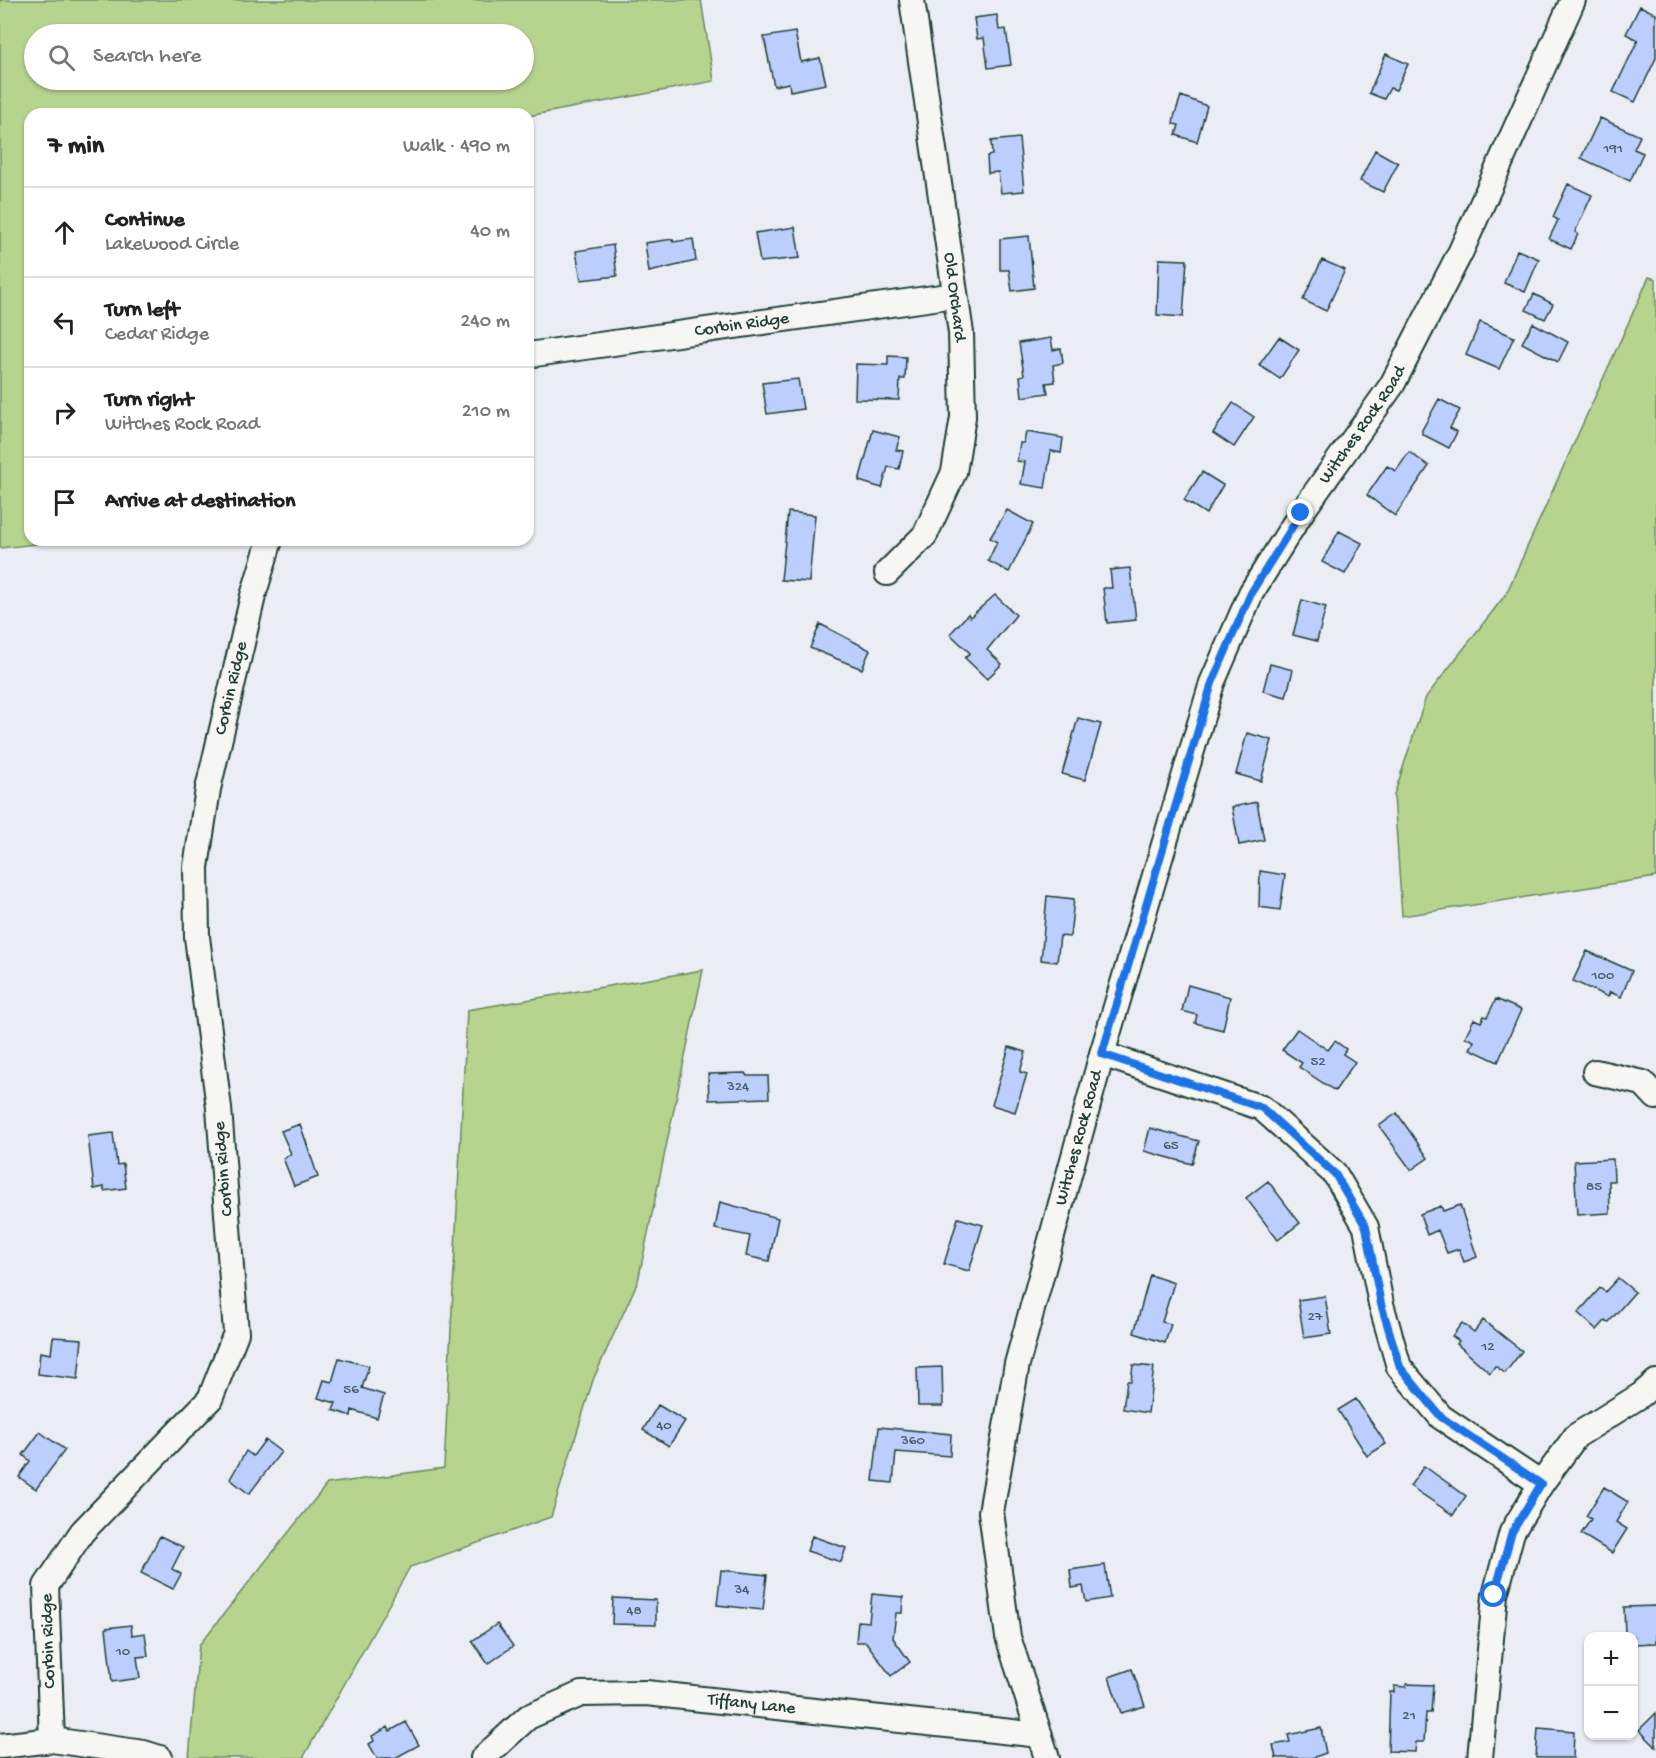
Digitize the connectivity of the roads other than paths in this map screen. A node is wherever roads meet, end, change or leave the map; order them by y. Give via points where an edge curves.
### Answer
1 (912, 0) edge
2 (1573, 0) edge
3 (955, 295) junction
4 (534, 354) edge
5 (268, 546) edge
6 (887, 573) dead end
7 (1102, 1054) junction
8 (1595, 1072) dead end
9 (1656, 1097) edge
10 (1656, 1382) edge
11 (1541, 1484) junction
12 (1040, 1735) junction
13 (52, 1740) junction
14 (0, 1746) edge
15 (160, 1758) edge
16 (483, 1758) edge
17 (1047, 1758) edge
18 (1480, 1758) edge

1 - 3 street, Old Orchard
2 - 7 street, Witches Rock Road via 1461,251 1392,385 1301,513 1251,593 1212,683
3 - 4 street, Corbin Ridge
3 - 6 street, Old Orchard via 961,333 963,417 954,472 925,535
5 - 13 street, Corbin Ridge via 208,789 196,867 197,937 219,1108 236,1333 210,1399 82,1532 46,1586
7 - 11 street via 1262,1108 1335,1174 1366,1227 1381,1304 1400,1367 1441,1417
7 - 12 street, Witches Rock Road via 1017,1364 991,1512 1008,1637
8 - 9 street via 1643,1083
10 - 11 street via 1576,1436
11 - 18 street via 1512,1532 1494,1595
12 - 16 street, Tiffany Lane via 646,1693 581,1694 528,1717
12 - 17 street, Witches Rock Road
13 - 14 street
13 - 15 street

